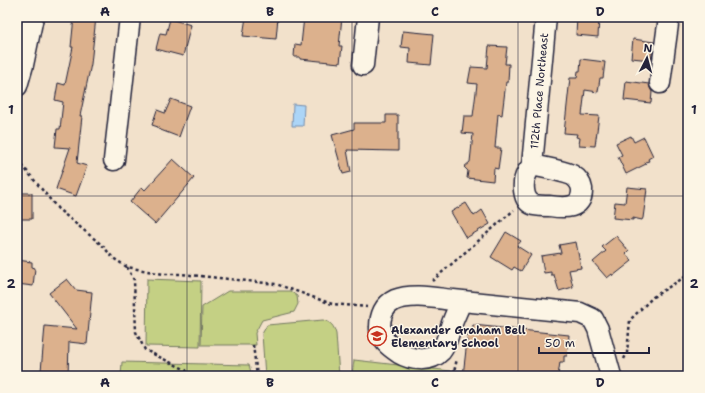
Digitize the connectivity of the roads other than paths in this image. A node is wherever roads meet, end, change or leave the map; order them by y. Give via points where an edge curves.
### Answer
1 (33, 17) edge
2 (130, 17) edge
3 (368, 17) edge
4 (546, 17) edge
5 (669, 17) edge
6 (363, 65) dead end
7 (660, 83) dead end
8 (17, 86) edge
9 (114, 160) dead end
10 (532, 165) junction
11 (461, 300) junction
12 (618, 369) edge

1 - 8 street
2 - 9 street
3 - 6 street
4 - 10 street, 112th Place Northeast
5 - 7 street
10 - 10 street, 112th Place Northeast via 574,176 580,183 582,193 577,203 566,208 534,205 527,200 524,188 526,174
11 - 11 street via 411,297 395,300 384,309 380,318 383,339 391,348 414,359 435,356 446,343
11 - 12 street via 580,313 593,318

